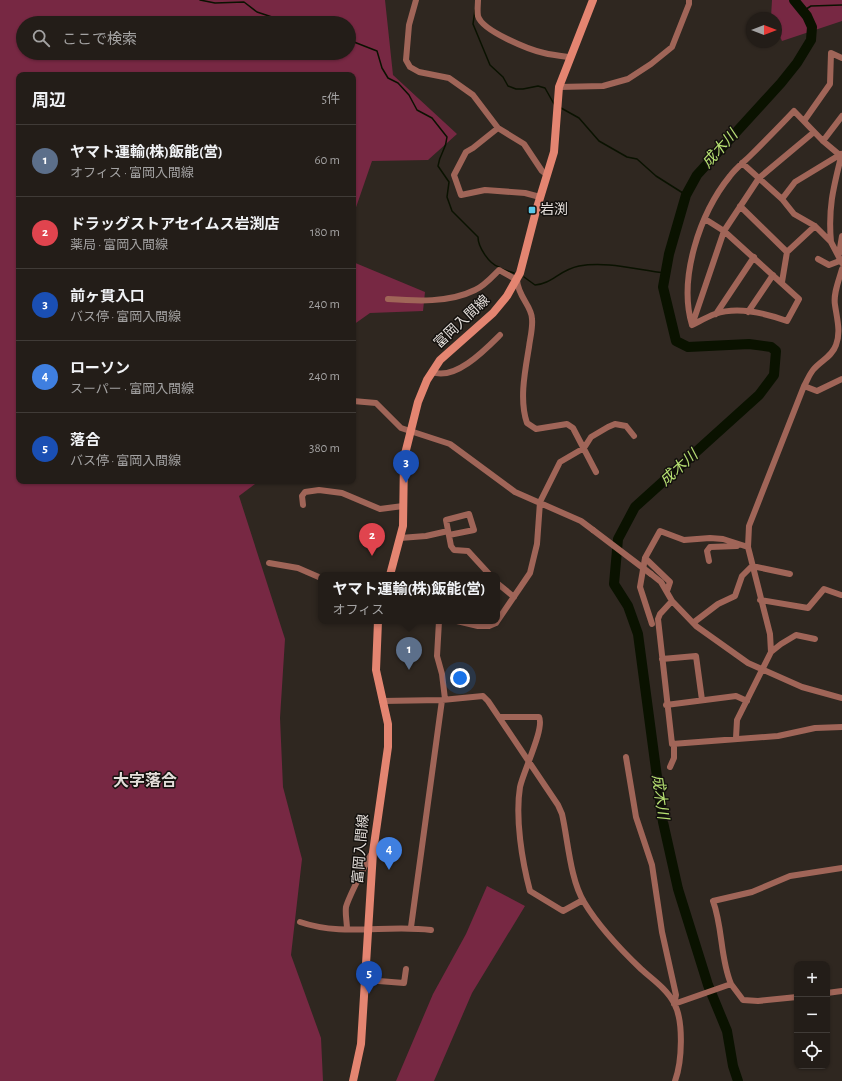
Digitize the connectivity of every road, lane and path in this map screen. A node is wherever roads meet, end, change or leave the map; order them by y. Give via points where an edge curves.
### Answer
1 (416, 0) edge
2 (478, 0) edge
3 (593, 0) edge
4 (688, 0) edge
5 (569, 57) junction
6 (842, 58) edge
7 (559, 87) junction
8 (842, 116) edge
9 (804, 121) junction
10 (498, 128) junction
11 (814, 132) junction
12 (823, 141) junction
13 (841, 156) edge
14 (742, 163) junction
15 (547, 175) junction
16 (759, 178) junction
17 (540, 197) junction
18 (782, 198) junction
19 (740, 206) junction
20 (705, 219) junction
21 (815, 226) junction
22 (724, 231) junction
23 (842, 236) edge
24 (831, 242) junction
25 (787, 252) junction
26 (754, 257) junction
27 (818, 259) dead end
28 (841, 259) edge
29 (842, 269) edge
30 (773, 275) junction
31 (517, 280) junction
32 (782, 282) junction
33 (388, 299) dead end
34 (748, 312) junction
35 (840, 313) edge
36 (716, 314) junction
37 (692, 325) junction
38 (500, 335) dead end
39 (432, 372) junction
40 (842, 379) edge
41 (804, 386) junction
42 (356, 401) edge
43 (410, 432) junction
44 (634, 436) dead end
45 (584, 448) junction
46 (596, 472) dead end
47 (540, 502) junction
48 (303, 505) dead end
49 (403, 506) junction
50 (449, 533) junction
51 (400, 538) junction
52 (748, 547) junction
53 (645, 558) junction
54 (709, 561) dead end
55 (269, 563) dead end
56 (752, 566) junction
57 (391, 572) edge
58 (487, 572) edge
59 (790, 574) dead end
60 (318, 577) edge
61 (500, 585) edge
62 (667, 591) junction
63 (841, 594) dead end
64 (514, 597) junction
65 (760, 600) junction
66 (672, 601) junction
67 (500, 617) edge
68 (694, 623) junction
69 (378, 624) edge
70 (438, 624) edge
71 (470, 624) edge
72 (494, 624) edge
73 (652, 624) dead end
74 (815, 639) dead end
75 (771, 652) junction
76 (662, 659) junction
77 (763, 669) junction
78 (842, 698) edge
79 (443, 699) junction
80 (702, 700) junction
81 (382, 701) junction
82 (747, 701) junction
83 (666, 705) junction
84 (499, 717) junction
85 (842, 727) edge
86 (736, 738) junction
87 (674, 744) junction
88 (626, 757) dead end
89 (529, 760) junction
90 (670, 767) dead end
91 (373, 852) junction
92 (842, 868) edge
93 (583, 900) junction
94 (300, 922) dead end
95 (411, 927) junction
96 (347, 929) junction
97 (369, 930) junction
98 (431, 930) dead end
99 (406, 969) dead end
100 (366, 980) junction
101 (730, 984) junction
102 (842, 991) edge
103 (830, 993) edge
104 (794, 997) edge
105 (674, 1004) junction
106 (353, 1081) edge
107 (674, 1081) edge

1 - 10 street via 409,25 407,46 406,60 410,67 419,72 449,78 472,95
2 - 5 street via 478,16 493,31 511,41 544,53
3 - 5 main road, 富岡入間線
4 - 7 street via 689,4 672,46 640,71 628,79 603,86
5 - 7 main road, 富岡入間線
6 - 9 street via 832,53 830,84
7 - 15 main road, 富岡入間線 via 556,143
8 - 12 street
9 - 11 street
9 - 14 street via 794,111
10 - 15 street via 524,144
10 - 17 street via 466,152 454,175 461,195 485,190 525,193
11 - 12 street
11 - 16 street
12 - 13 street
13 - 18 street via 795,182
13 - 24 street via 829,218
14 - 16 street
14 - 20 street via 717,194
15 - 17 main road, 富岡入間線
16 - 18 street
16 - 19 street
17 - 31 main road, 富岡入間線 via 523,266
18 - 21 street via 794,214
19 - 22 street
19 - 25 street
20 - 22 street
20 - 37 street via 690,265 689,314
21 - 24 street
21 - 25 street
22 - 26 street
22 - 37 street
23 - 28 street
24 - 28 street
25 - 32 street
26 - 30 street
26 - 36 street
27 - 28 street via 829,265
29 - 35 street via 836,288 835,305
30 - 32 street
30 - 34 street
31 - 33 street via 499,270 476,290 452,298 417,301
31 - 39 main road, 富岡入間線 via 493,313 446,353
31 - 45 street via 518,290 532,314 533,322 524,375 524,414 527,423 536,429 567,424 573,428
32 - 34 street via 799,299 787,321 767,314
34 - 36 street
35 - 41 street via 836,346 831,355 813,370
36 - 37 street
38 - 39 street via 472,362 449,372
39 - 43 main road, 富岡入間線 via 422,390
40 - 41 street via 817,391
41 - 52 street via 749,522
42 - 43 street via 376,403 396,424
43 - 47 street via 450,444 515,492
43 - 49 main road, 富岡入間線 via 403,470
44 - 45 street via 626,426 615,424 591,437
45 - 46 street
45 - 47 street via 560,462
47 - 62 street, bridge via 581,521 652,574
47 - 64 street via 537,544 530,573
48 - 49 street via 302,496 305,492 320,490 342,492 380,509
49 - 51 main road, 富岡入間線
50 - 50 street via 474,530 468,514 446,520
50 - 51 street
50 - 58 street via 454,550 468,551
51 - 57 main road, 富岡入間線
52 - 53 street via 722,539 684,540 660,531
52 - 54 street via 710,546 707,551
52 - 56 street
53 - 62 street via 670,582
53 - 73 street via 640,587
55 - 60 street via 298,568
56 - 59 street
56 - 65 street
56 - 68 street via 742,576 735,596 718,604
61 - 64 street
62 - 66 street
63 - 65 street via 824,589 808,608
64 - 67 street
65 - 75 street via 770,634
66 - 68 street
66 - 76 street via 658,619
68 - 77 street via 748,663
69 - 81 main road, 富岡入間線 via 376,670
70 - 79 street via 437,656 442,674
71 - 72 street via 478,626
74 - 75 street via 796,635
75 - 77 street
76 - 80 street via 696,656
76 - 83 street
77 - 78 street via 802,687
77 - 82 street
79 - 81 street
79 - 84 street via 483,696
79 - 95 street
80 - 82 street via 736,696
80 - 83 street
81 - 91 main road, 富岡入間線 via 388,724 388,747
82 - 86 street via 738,720
83 - 87 street
84 - 89 street
84 - 89 street via 539,717 537,737
85 - 86 street via 815,728 778,736
86 - 87 street
87 - 90 street via 674,758
88 - 105 street via 636,817 652,865 662,932 676,995
89 - 93 street via 562,814
89 - 93 street via 520,787 519,832 530,891 563,911
91 - 96 street via 366,860 346,907
91 - 97 main road, 富岡入間線
92 - 101 street via 790,876 752,892 713,901
93 - 105 street via 603,929 664,990
94 - 96 street via 313,926
95 - 97 street
95 - 98 street
96 - 97 street
97 - 100 main road, 富岡入間線
99 - 100 street via 404,983
100 - 106 main road, 富岡入間線 via 361,1044
101 - 104 street via 743,1000
101 - 105 street
102 - 103 street
105 - 107 street via 678,1014 680,1036 678,1070

